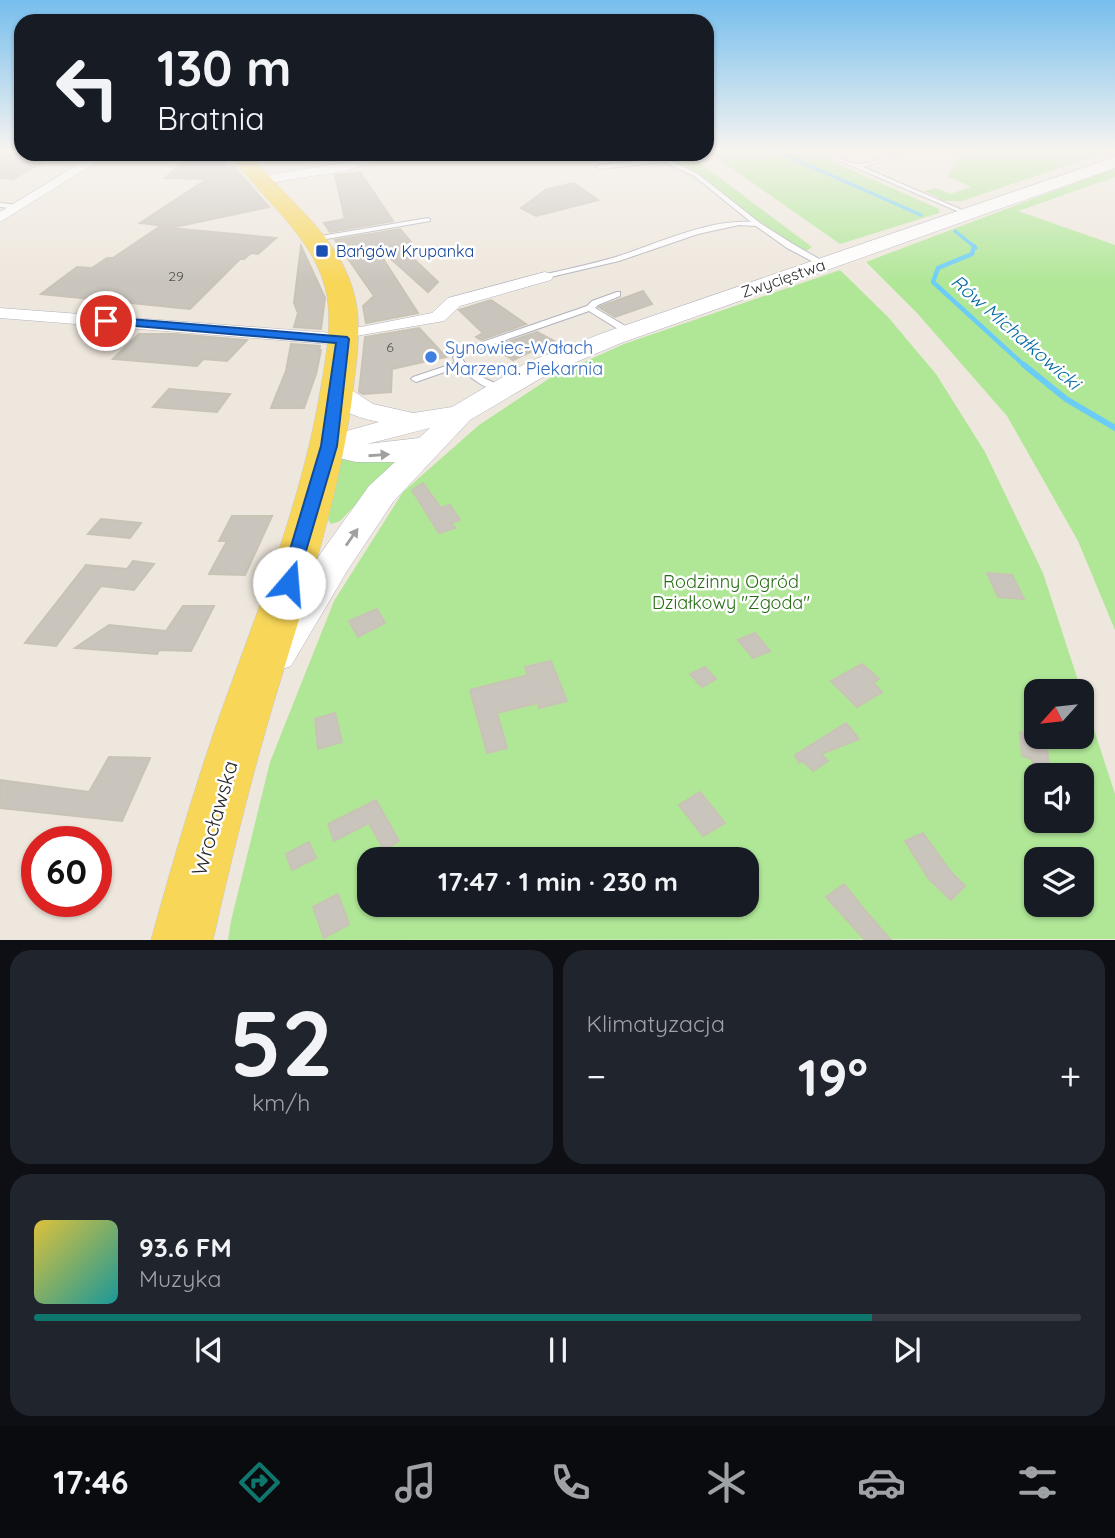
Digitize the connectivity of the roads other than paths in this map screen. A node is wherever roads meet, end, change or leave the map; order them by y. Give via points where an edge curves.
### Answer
1 (38, 195) edge
2 (275, 195) edge
3 (721, 195) edge
4 (923, 195) edge
5 (1019, 195) edge
6 (0, 205) edge
7 (18, 207) junction
8 (966, 213) junction
9 (0, 218) edge
10 (428, 220) dead end
11 (758, 224) junction
12 (315, 239) junction
13 (824, 264) junction
14 (545, 276) joint
15 (617, 294) dead end
16 (590, 308) junction
17 (0, 313) edge
18 (629, 332) junction
19 (342, 336) junction
20 (460, 364) junction
21 (416, 379) dead end
22 (502, 390) junction
23 (337, 393) junction
24 (422, 433) junction
25 (329, 446) junction
26 (250, 698) junction
27 (182, 940) edge

1 - 7 street
2 - 12 main road, Wrocławska
3 - 11 lane
4 - 8 lane
5 - 8 main road, Zwycięstwa
6 - 7 lane
7 - 9 street
8 - 13 main road, Zwycięstwa
10 - 12 lane
11 - 13 lane
11 - 14 lane via 706,229 592,266
12 - 19 main road, Wrocławska via 338,283
13 - 18 main road, Zwycięstwa
14 - 19 street via 454,302 438,317
15 - 16 lane
16 - 18 lane
16 - 20 lane via 465,351 457,357
17 - 19 street
18 - 22 main road, Zwycięstwa via 538,368
19 - 23 main road, Wrocławska
20 - 21 lane
20 - 22 lane
22 - 24 main road, Zwycięstwa
23 - 24 main road via 363,410
23 - 25 main road, Wrocławska
24 - 25 main road via 375,456
26 -> 24 main road, Zwycięstwa via 334,562
25 - 26 main road, Wrocławska
26 - 27 main road, Wrocławska via 208,831

